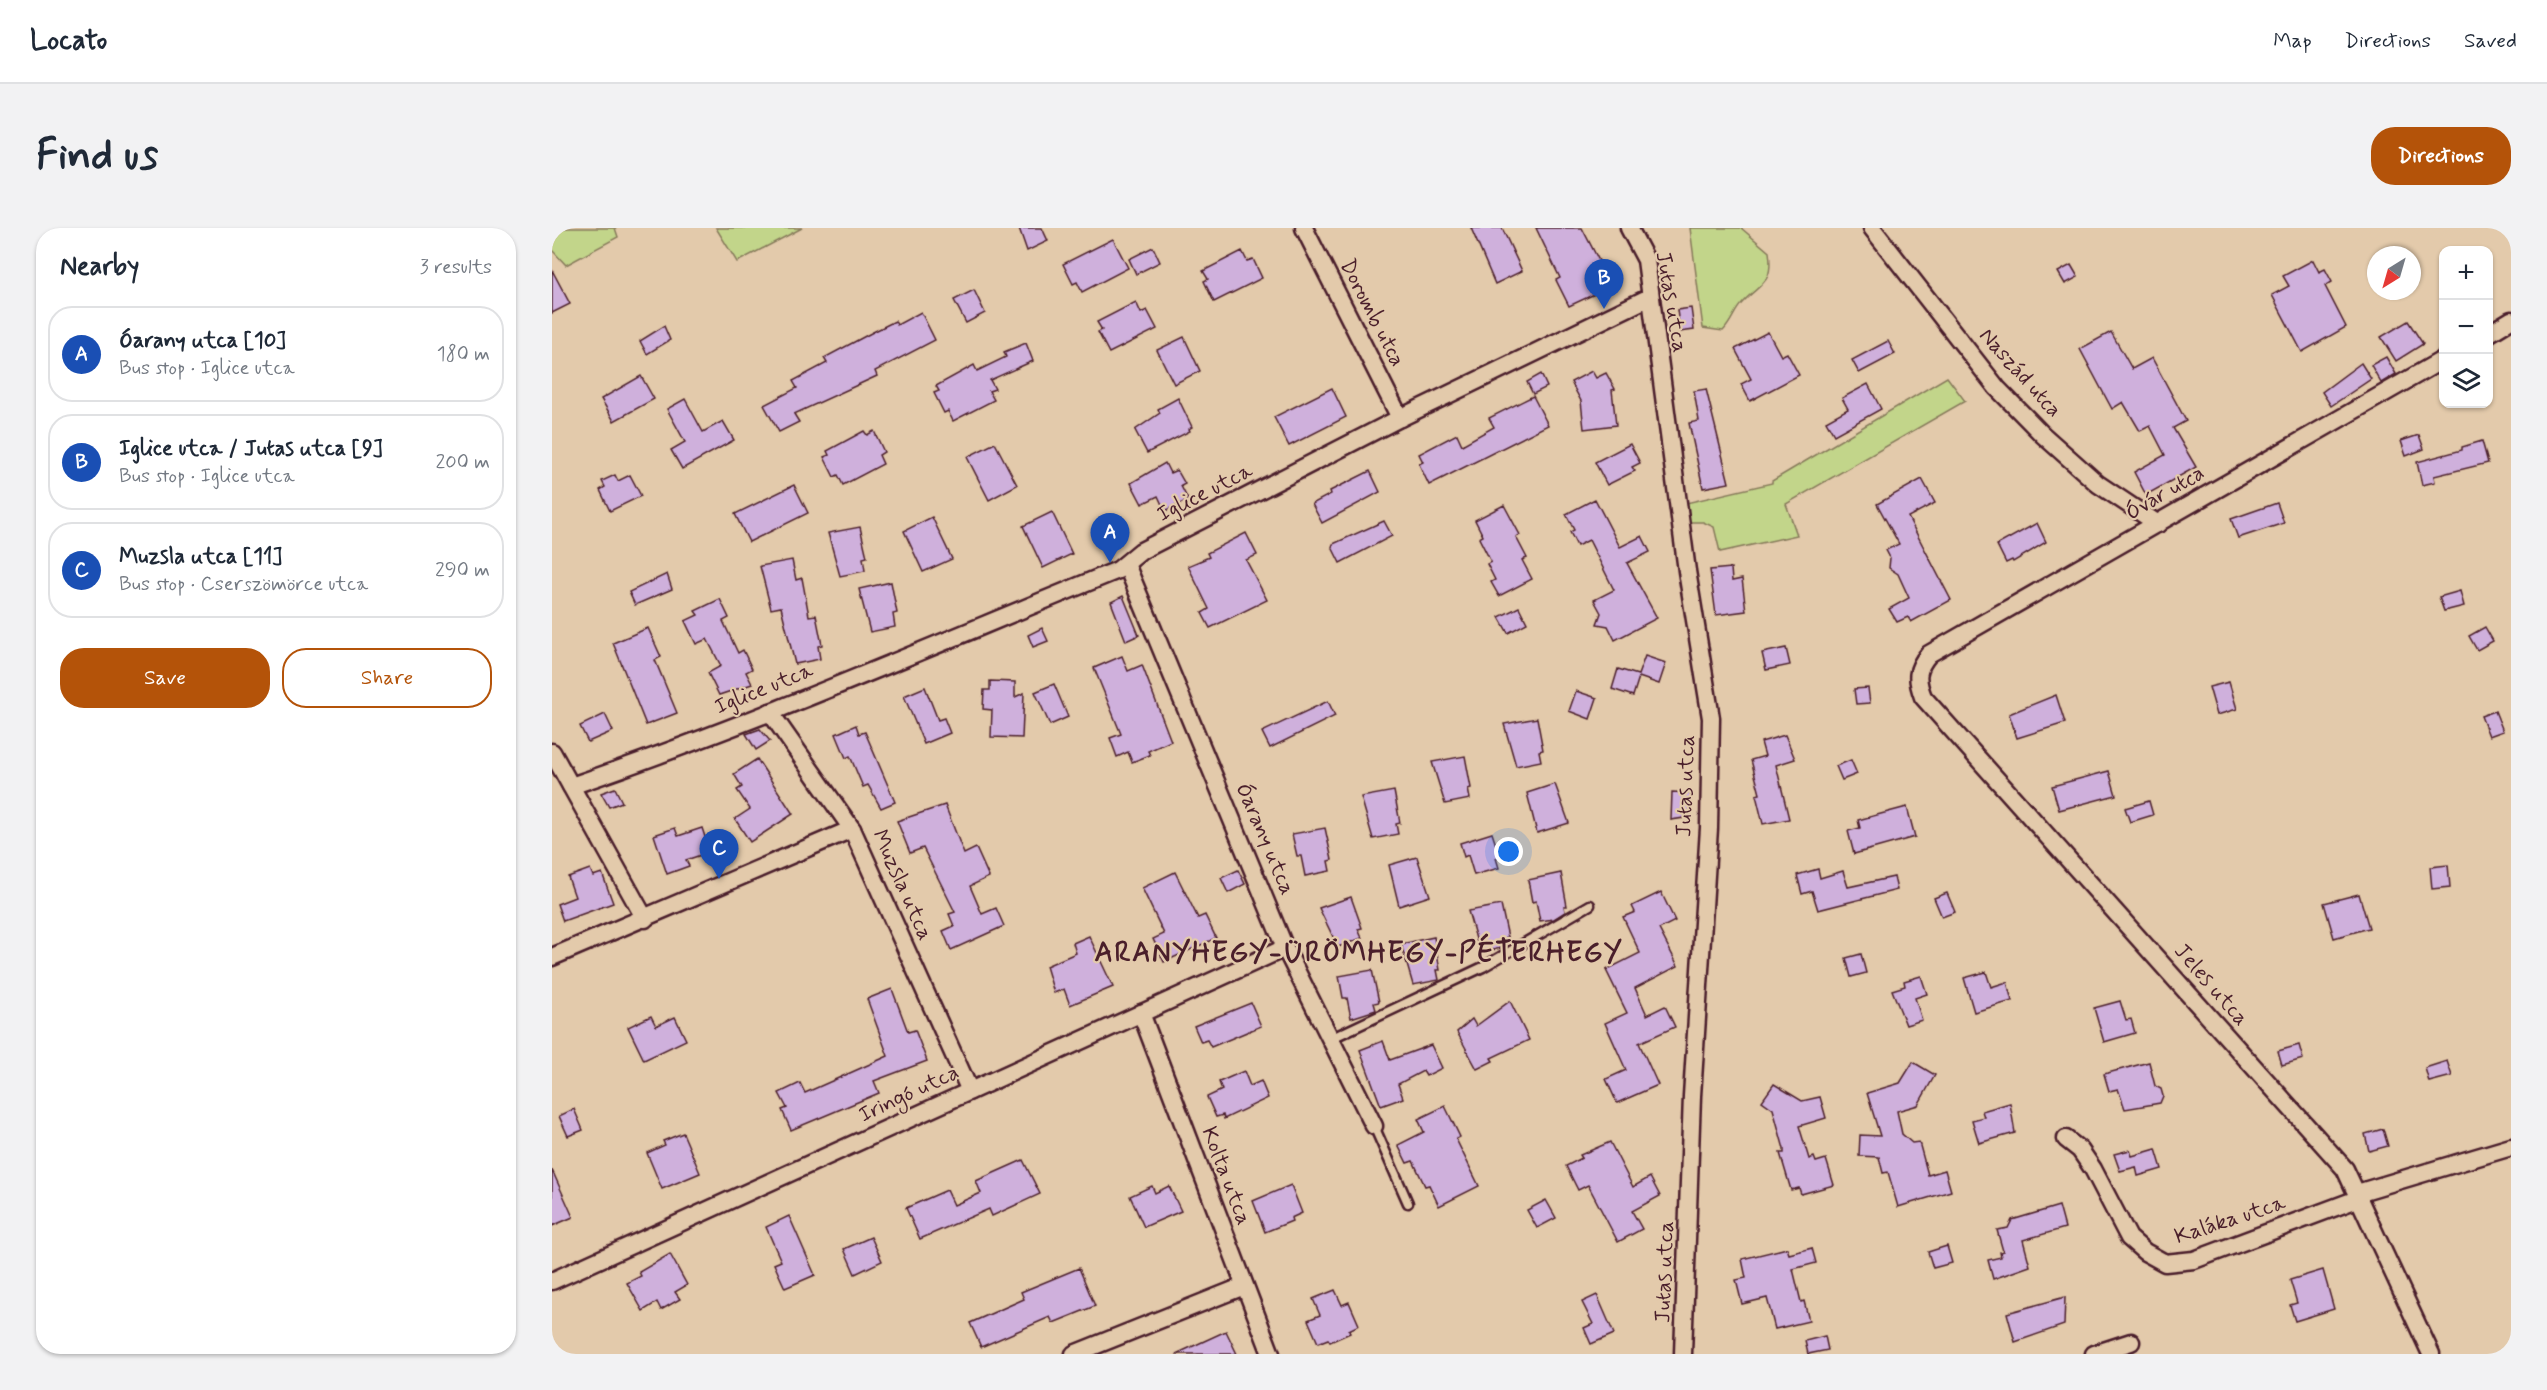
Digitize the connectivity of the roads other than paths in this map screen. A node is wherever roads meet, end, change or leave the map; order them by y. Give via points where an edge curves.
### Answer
1 (1304, 228) edge
2 (1629, 228) edge
3 (1872, 228) edge
4 (1650, 297) junction
5 (2511, 320) edge
6 (2493, 331) edge
7 (2439, 362) edge
8 (1400, 418) junction
9 (2158, 524) junction
10 (1126, 564) junction
11 (1917, 674) joint
12 (770, 712) junction
13 (552, 752) edge
14 (571, 786) junction
15 (852, 829) junction
16 (1590, 905) dead end
17 (645, 919) junction
18 (1285, 948) junction
19 (552, 957) edge
20 (1141, 1013) junction
21 (1330, 1039) junction
22 (969, 1091) junction
23 (1374, 1126) joint
24 (2066, 1139) dead end
25 (2511, 1147) edge
26 (2359, 1196) junction
27 (1407, 1203) dead end
28 (552, 1281) edge
29 (1244, 1286) junction
30 (2131, 1342) dead end
31 (1074, 1354) edge
32 (1271, 1354) edge
33 (1683, 1354) edge
34 (2094, 1354) edge
35 (2431, 1354) edge

1 - 8 street, Doromb utca
2 - 4 street, Jutas utca via 1646,260
3 - 9 street, Naszád utca via 2011,402 2098,484
4 - 8 street, Iglice utca
4 - 33 street, Jutas utca via 1711,718
5 - 6 street
7 - 9 street, Óvár utca
8 - 10 street, Iglice utca via 1141,551
9 - 11 street, Óvár utca via 1929,654
10 - 12 street, Iglice utca
10 - 18 street, Óarany utca
11 - 26 street, Jeles utca via 1923,697 2301,1118 2345,1169
12 - 14 street, Iglice utca
12 - 15 street, Muzsla utca
13 - 14 street
14 - 17 street
15 - 17 street
15 - 22 street, Muzsla utca
16 - 21 lane via 1483,967
17 - 19 street
18 - 20 street, Iringó utca
18 - 21 street, Óarany utca
20 - 22 street, Iringó utca
20 - 29 street, Kolta utca
21 - 23 street, Óarany utca
22 - 28 street, Iringó utca
23 - 27 lane
24 - 26 street, Kaláka utca via 2080,1150 2093,1169 2130,1238 2165,1263 2194,1260
25 - 26 street, Kaláka utca
26 - 35 street, Jeles utca
29 - 31 street
29 - 32 street, Kolta utca
30 - 34 street

